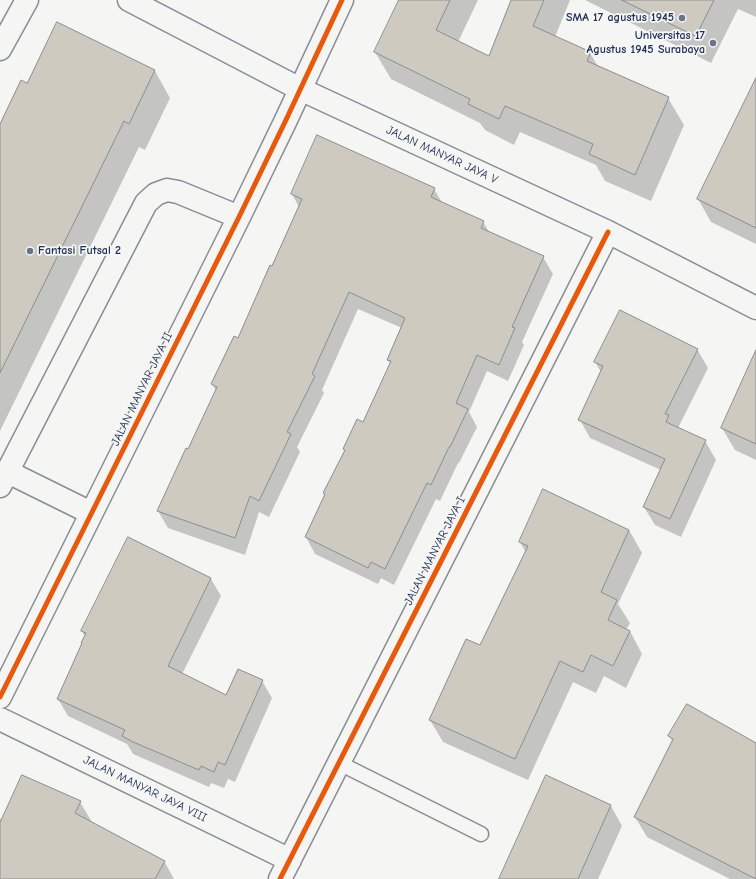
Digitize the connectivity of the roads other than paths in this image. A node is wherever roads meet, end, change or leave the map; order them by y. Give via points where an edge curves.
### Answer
1 (26, 0) edge
2 (129, 0) edge
3 (342, 0) edge
4 (0, 49) edge
5 (300, 89) junction
6 (239, 217) junction
7 (608, 232) junction
8 (756, 308) edge
9 (4, 479) edge
10 (91, 514) junction
11 (0, 697) edge
12 (0, 719) edge
13 (339, 763) junction
14 (481, 834) dead end
15 (290, 860) junction
16 (280, 879) edge

1 - 4 street
2 - 5 street, JALAN MANYAR JAYA V
3 - 5 street, JALAN MANYAR JAYA II
5 - 6 street, JALAN MANYAR JAYA II
5 - 7 street, JALAN MANYAR JAYA V
6 - 9 street via 167,190 156,194 146,203
6 - 10 street, JALAN MANYAR JAYA II
7 - 8 street, JALAN MANYAR JAYA V
7 - 13 street, JALAN MANYAR JAYA I
9 - 10 street
10 - 11 street, JALAN MANYAR JAYA II
12 - 15 street, JALAN MANYAR JAYA VIII
13 - 14 lane
13 - 15 street, JALAN MANYAR JAYA I
15 - 16 street, JALAN MANYAR JAYA I

